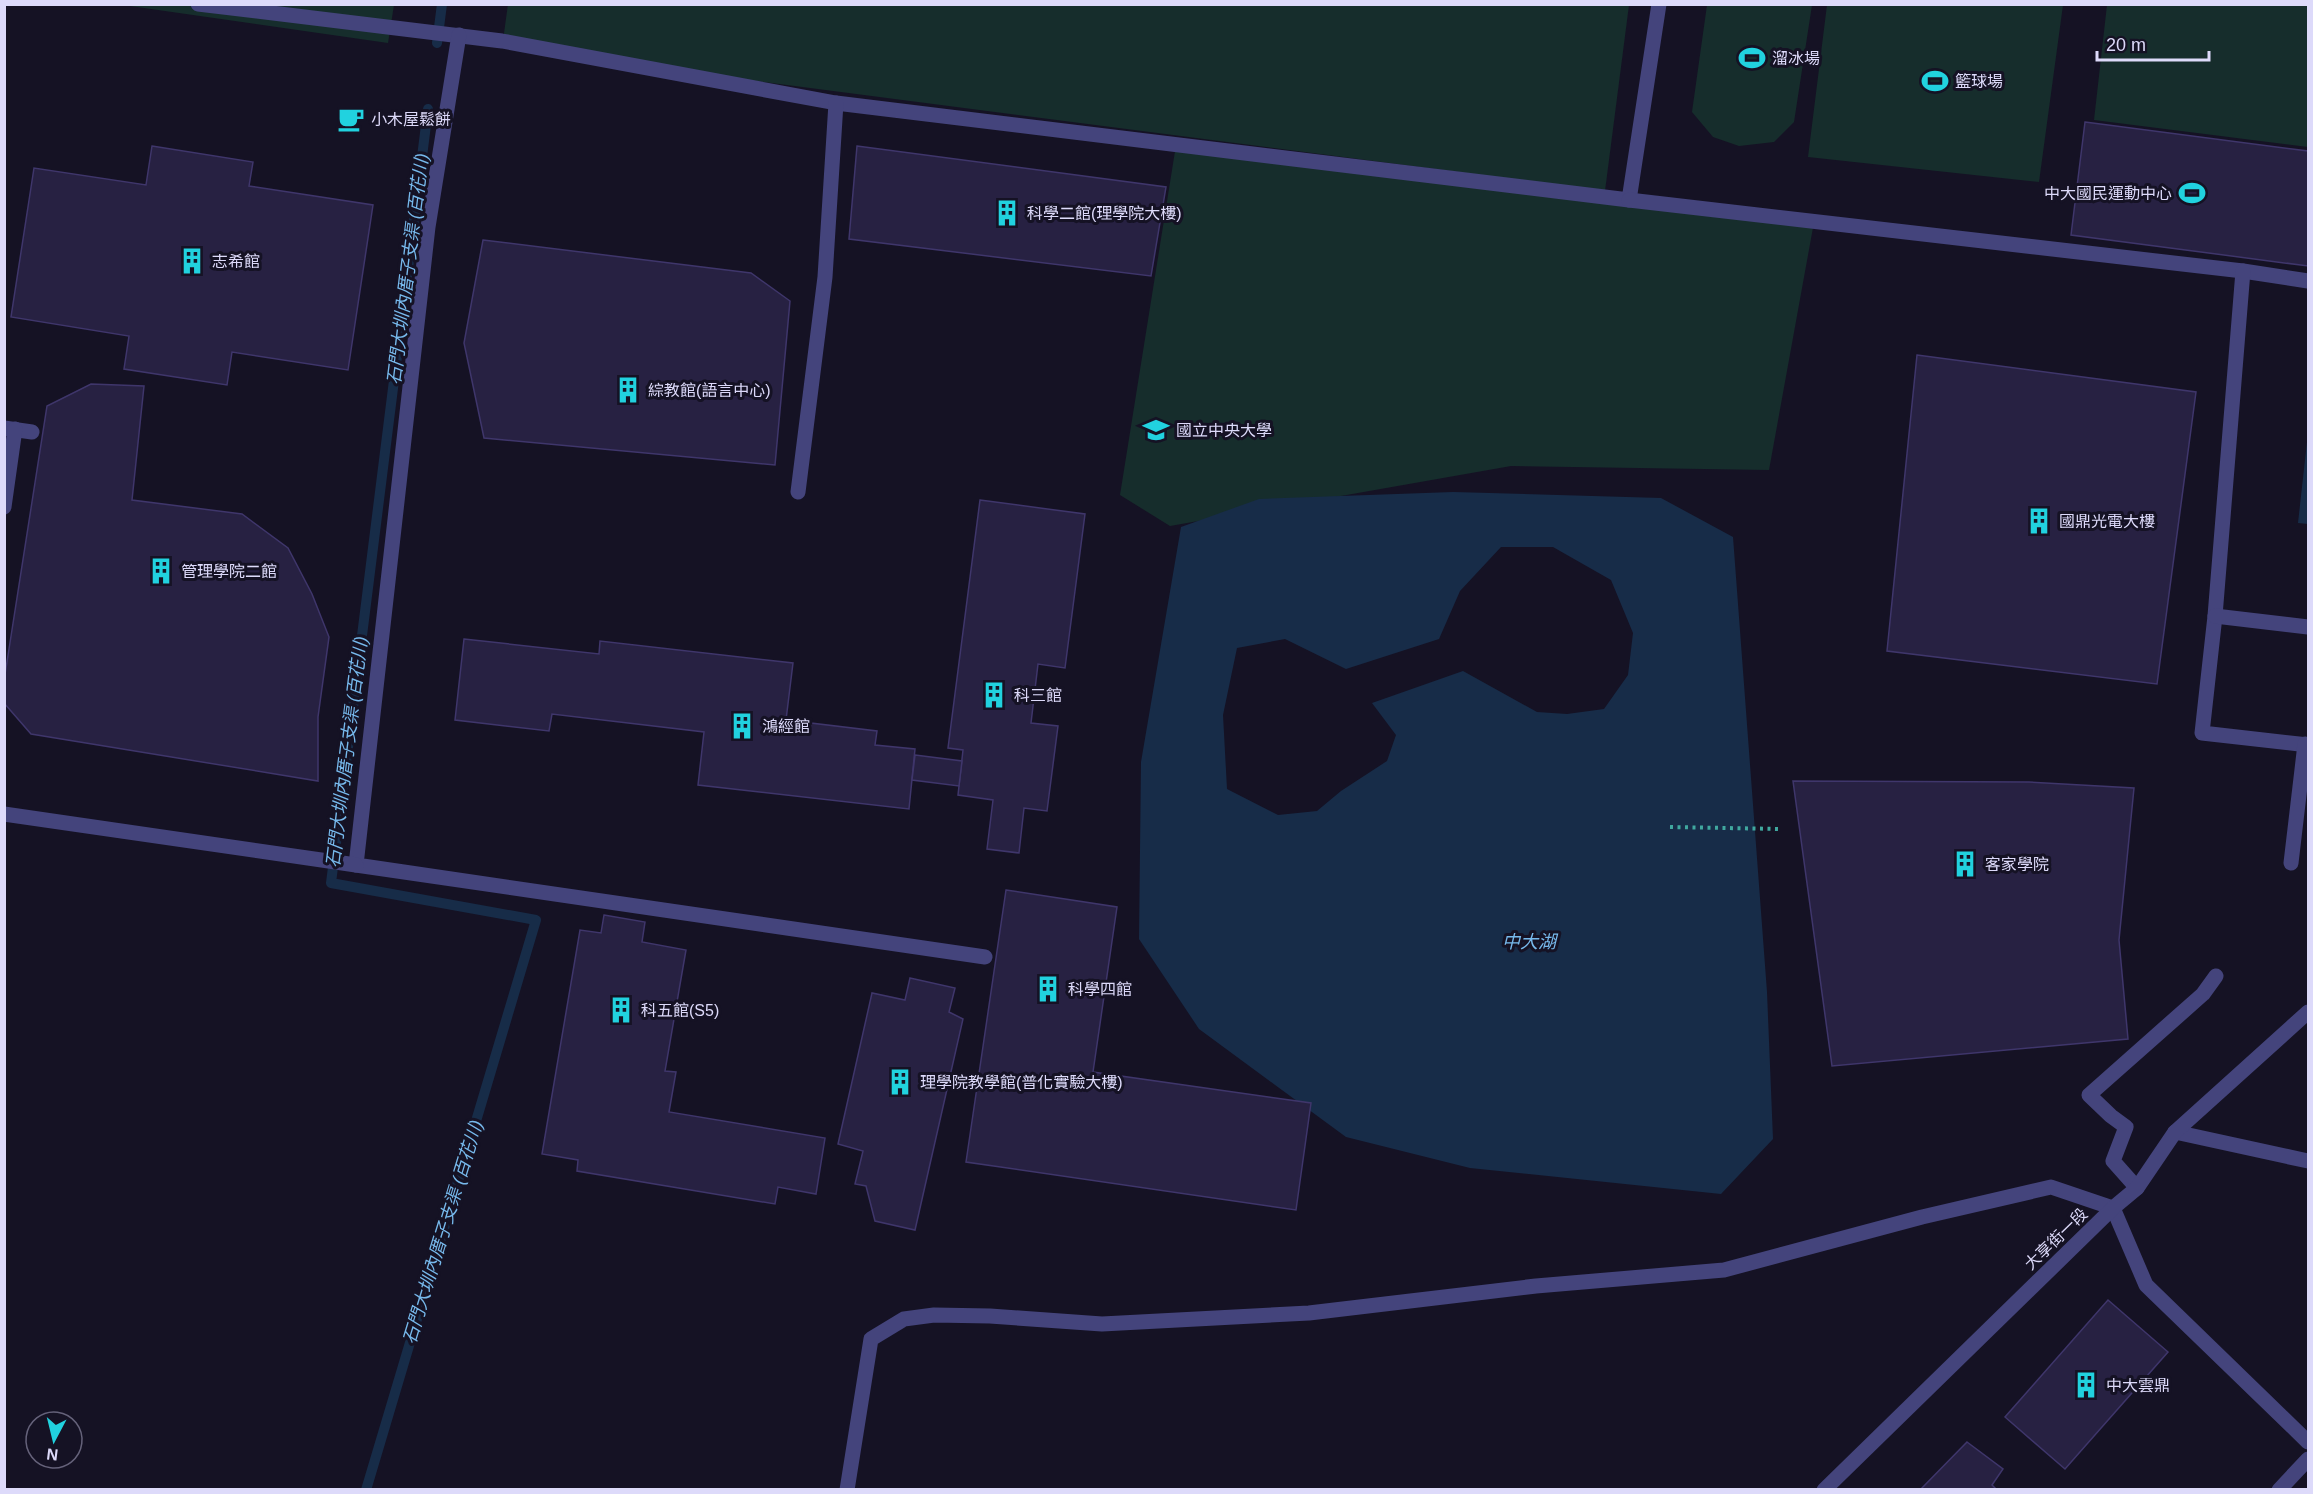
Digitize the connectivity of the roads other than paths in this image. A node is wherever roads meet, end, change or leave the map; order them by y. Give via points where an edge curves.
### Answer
1 (198, 4) edge
2 (1659, 4) edge
3 (459, 36) junction
4 (836, 103) junction
5 (1629, 201) junction
6 (2243, 272) junction
7 (2308, 281) edge
8 (10, 429) edge
9 (32, 432) dead end
10 (798, 492) dead end
11 (4, 507) edge
12 (2215, 616) junction
13 (2308, 627) edge
14 (2307, 745) edge
15 (4, 814) edge
16 (2290, 863) dead end
17 (356, 865) junction
18 (985, 957) dead end
19 (2216, 976) dead end
20 (2308, 1012) edge
21 (2175, 1132) junction
22 (2308, 1161) edge
23 (2137, 1188) junction
24 (2113, 1208) junction
25 (2308, 1442) edge
26 (2308, 1459) edge
27 (847, 1490) edge
28 (1824, 1490) edge
29 (2279, 1490) edge

1 - 3 street
2 - 5 street
3 - 4 street
3 - 17 street via 428,227
4 - 5 street
4 - 10 street via 825,277
5 - 6 street
6 - 7 street
6 - 12 street
8 - 9 street
8 - 11 street
12 - 13 street
12 - 14 street via 2202,733
14 - 16 street
15 - 17 street
17 - 18 street
19 - 23 street via 2203,994 2090,1095 2126,1127 2113,1161
20 - 21 street, 大享街一段
21 - 22 street
21 - 23 street, 大享街一段
23 - 24 street, 大享街一段
24 - 25 street via 2146,1285
24 - 27 street via 2051,1187 1724,1270 1536,1286 1309,1313 1102,1324 990,1316 904,1319 871,1339
24 - 28 street, 大享街一段
26 - 29 street

